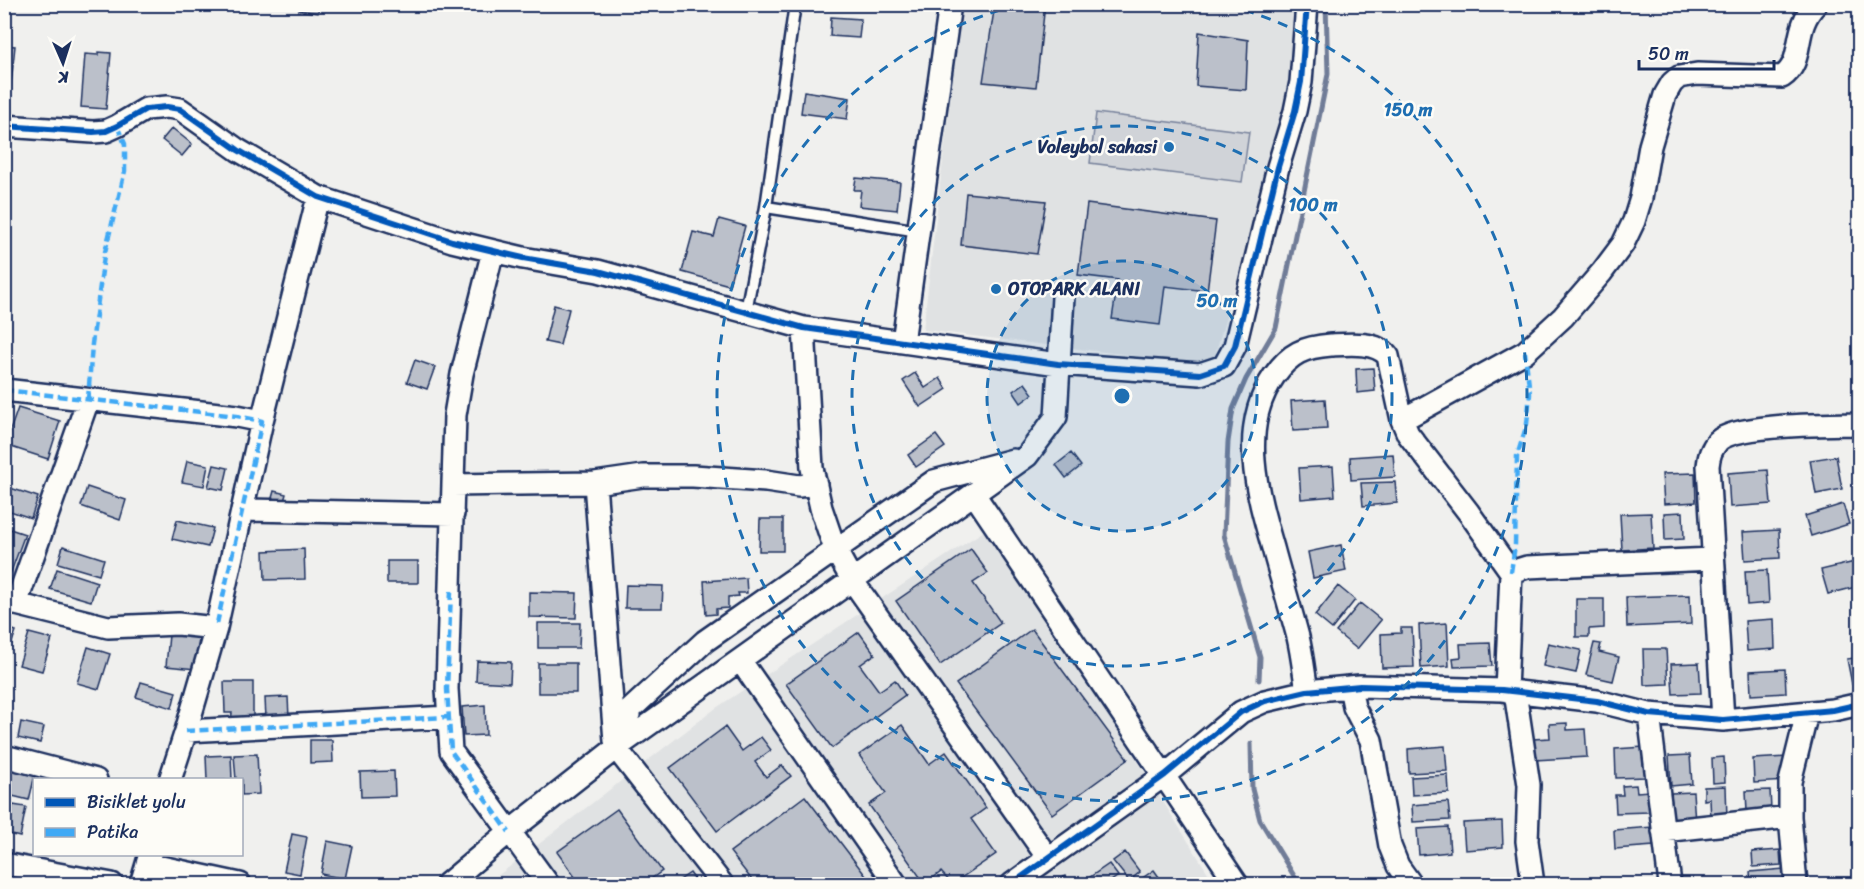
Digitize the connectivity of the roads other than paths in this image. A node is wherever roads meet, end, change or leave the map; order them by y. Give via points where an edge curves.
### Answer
1 (795, 4) edge
2 (945, 4) edge
3 (1307, 4) edge
4 (1816, 4) edge
5 (950, 5) edge
6 (4, 126) edge
7 (318, 197) junction
8 (766, 207) junction
9 (919, 231) junction
10 (493, 251) junction
11 (1063, 297) dead end
12 (746, 311) junction
13 (804, 328) junction
14 (903, 342) junction
15 (1058, 364) junction
16 (4, 390) edge
17 (88, 400) junction
18 (1402, 420) junction
19 (262, 421) junction
20 (1860, 424) edge
21 (1027, 456) junction
22 (595, 483) junction
23 (816, 484) junction
24 (453, 485) junction
25 (974, 494) junction
26 (242, 510) junction
27 (453, 514) junction
28 (835, 549) junction
29 (1713, 559) junction
30 (1511, 572) junction
31 (852, 580) junction
32 (10, 603) edge
33 (216, 628) junction
34 (740, 660) junction
35 (1350, 687) junction
36 (1307, 691) junction
37 (1510, 691) junction
38 (1860, 704) edge
39 (1807, 713) junction
40 (1649, 714) junction
41 (449, 717) junction
42 (1723, 720) junction
43 (186, 731) junction
44 (616, 748) junction
45 (4, 756) edge
46 (1165, 775) junction
47 (88, 778) edge
48 (171, 778) edge
49 (1790, 818) junction
50 (1663, 831) junction
51 (509, 832) junction
52 (1048, 858) junction
53 (148, 859) edge
54 (4, 864) edge
55 (112, 885) edge
56 (141, 885) edge
57 (240, 885) edge
58 (447, 885) edge
59 (548, 885) edge
60 (722, 885) edge
61 (896, 885) edge
62 (1012, 885) edge
63 (1236, 885) edge
64 (1412, 885) edge
65 (1533, 885) edge
66 (1670, 885) edge
67 (1796, 885) edge

1 - 8 lane
2 - 5 lane
3 - 15 street via 1295,111 1235,346 1224,366 1200,374
4 - 18 street via 1803,24 1791,71 1782,77 1688,74 1672,83 1650,146 1634,221 1602,272 1563,317 1524,352
5 - 9 street
6 - 7 street via 100,131 146,109 180,109 238,150
7 - 10 street
7 - 19 street
8 - 9 lane
8 - 12 lane
9 - 14 street
10 - 12 street via 598,271
10 - 24 street via 462,374 455,415
11 - 15 street
12 - 13 street
13 - 14 street
13 - 23 street
14 - 15 street
15 - 21 street via 1056,417
16 - 17 street
17 - 19 street
17 - 32 street
18 - 30 street via 1417,448
18 - 36 street via 1388,356 1384,351 1362,345 1316,346 1298,351 1273,377 1257,411 1254,472 1299,640
19 - 26 street
20 - 29 street via 1776,426 1720,439 1710,451 1708,466
21 - 25 street
21 - 28 street via 934,481
22 - 23 street via 643,476 693,476 799,486
22 - 24 street
22 - 44 street
23 - 28 street
24 - 27 street
25 - 31 street
25 - 46 street
26 - 27 street
26 - 33 street
27 - 41 street
28 - 31 street
28 - 44 street via 705,641 631,709
29 - 30 street via 1527,567
29 - 42 street
30 - 37 street
31 - 34 street
31 - 52 street
32 - 33 street via 108,627 178,624
33 - 43 street
34 - 44 street
34 - 61 street
35 - 36 street
35 - 37 street
35 - 64 street via 1354,707 1371,740 1390,846
36 - 46 street via 1265,701 1241,712
37 - 40 street via 1597,701
37 - 65 street via 1529,784 1527,841
38 - 39 street
39 - 42 street
39 - 49 street via 1790,782
40 - 42 street
40 - 50 street
41 - 43 street
41 - 51 street via 451,751
43 - 48 street
44 - 51 street
44 - 60 street
45 - 47 street
46 - 52 street
46 - 63 street
49 - 50 street
49 - 67 street
50 - 66 street
51 - 58 street
51 - 59 street
52 - 62 street
53 - 56 street
53 - 57 street
54 - 55 street

